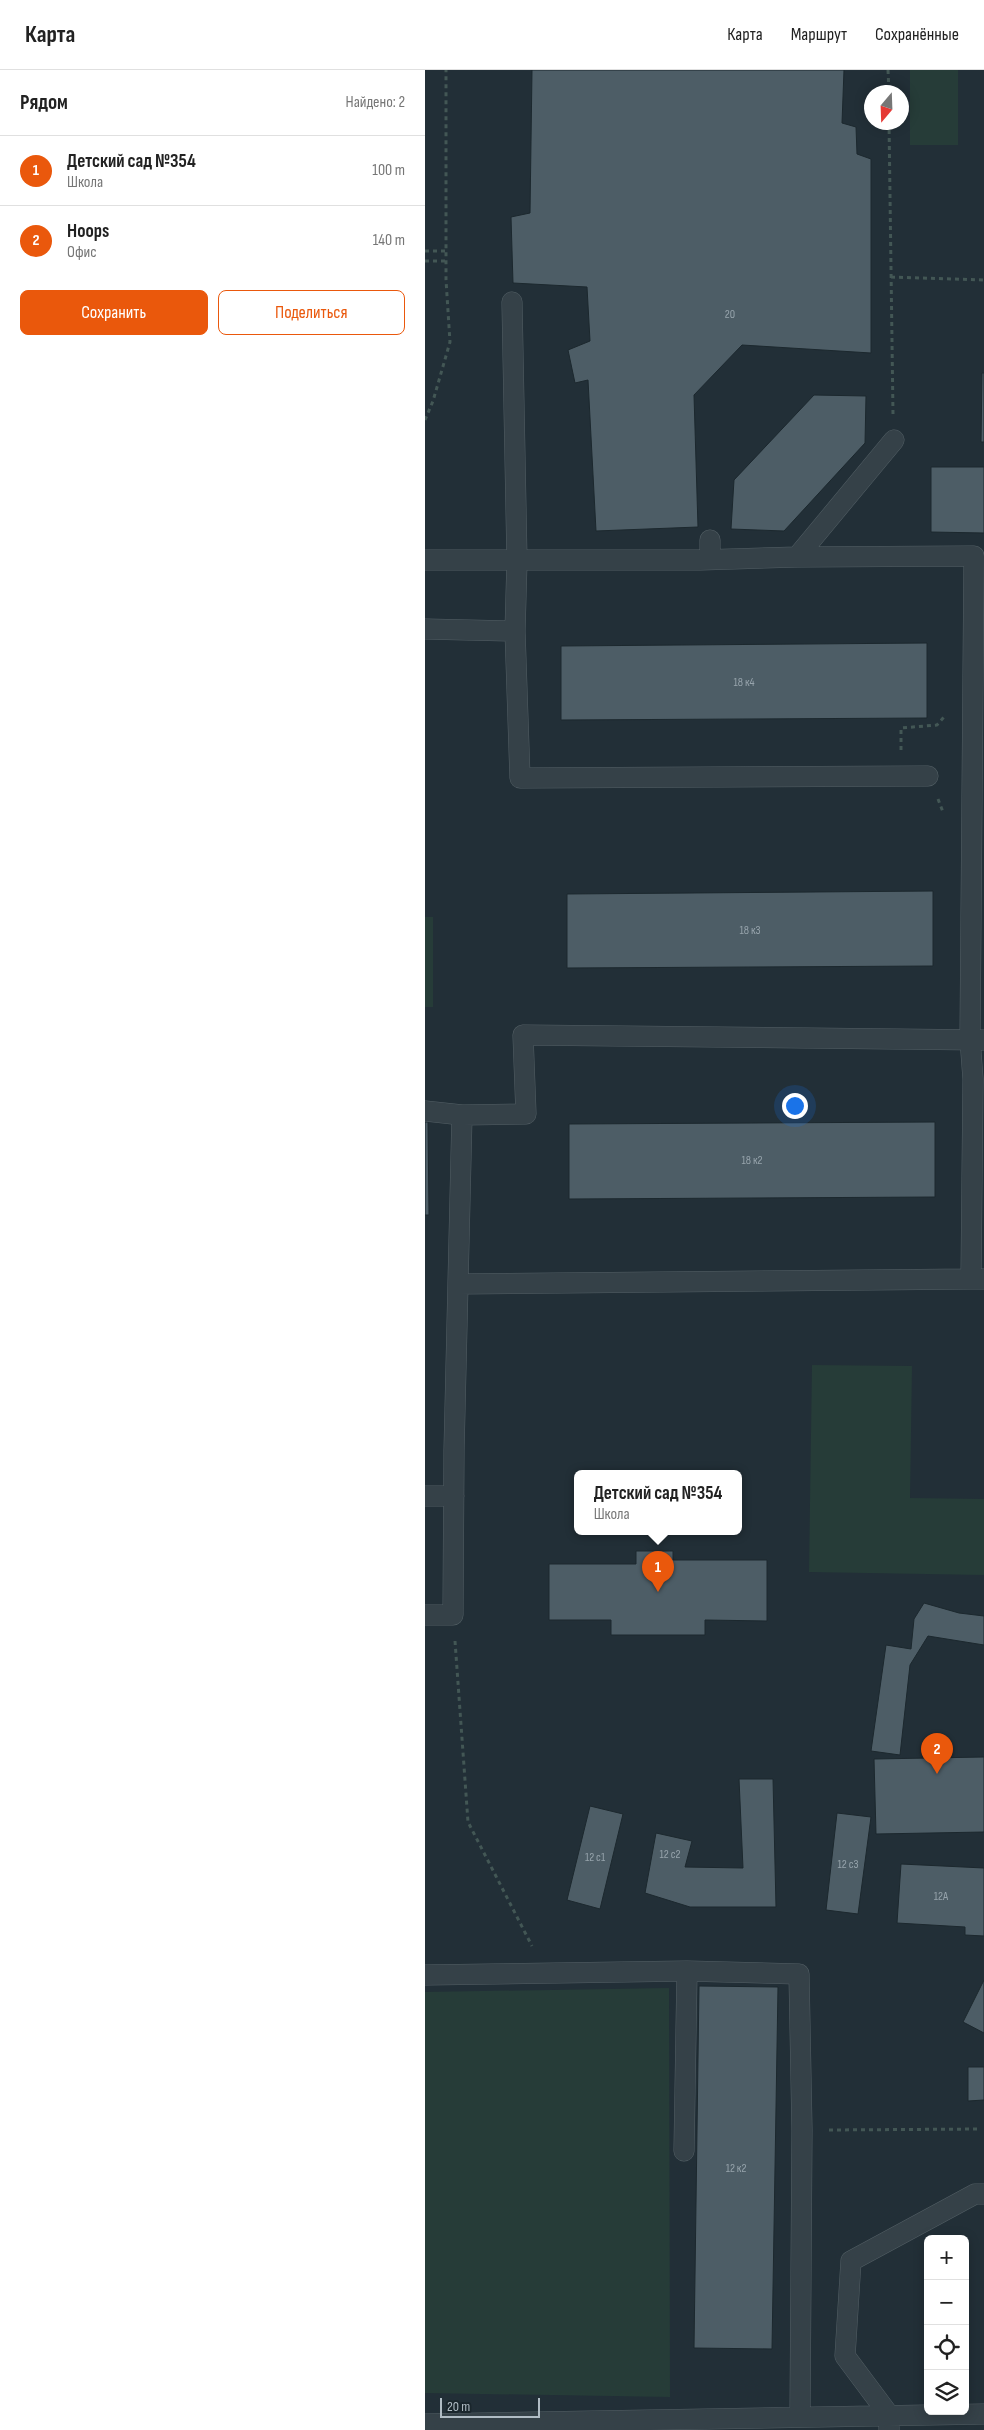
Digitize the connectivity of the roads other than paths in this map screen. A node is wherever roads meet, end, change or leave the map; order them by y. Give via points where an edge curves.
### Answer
1 (512, 302) dead end
2 (893, 440) road end
3 (797, 557) junction
4 (425, 560) edge
5 (517, 560) junction
6 (425, 629) edge
7 (515, 631) junction
8 (928, 776) dead end
9 (977, 1039) edge
10 (978, 1079) edge
11 (425, 1111) edge
12 (462, 1115) junction
13 (977, 1279) edge
14 (458, 1284) junction
15 (425, 1496) edge
16 (454, 1496) junction
17 (425, 1615) edge
18 (687, 1971) junction
19 (425, 1975) edge
20 (684, 2151) dead end
21 (984, 2194) edge
22 (984, 2414) edge
23 (800, 2417) junction
24 (889, 2422) edge
25 (425, 2424) edge

1 - 5 lane
2 - 3 lane
3 - 5 lane via 710,550
3 - 9 lane via 975,556 973,687
4 - 5 lane
5 - 7 lane
6 - 7 lane
7 - 8 lane via 520,778
9 - 10 lane
9 - 12 lane via 523,1035 526,1114
10 - 13 lane
11 - 12 lane
12 - 14 lane
13 - 14 lane
14 - 16 lane
15 - 16 lane
16 - 17 lane via 453,1615
18 - 19 lane
18 - 20 lane
18 - 23 lane via 799,1974 803,2130
21 - 24 lane via 975,2194 851,2261 845,2356
22 - 24 lane
23 - 24 lane
23 - 25 lane

